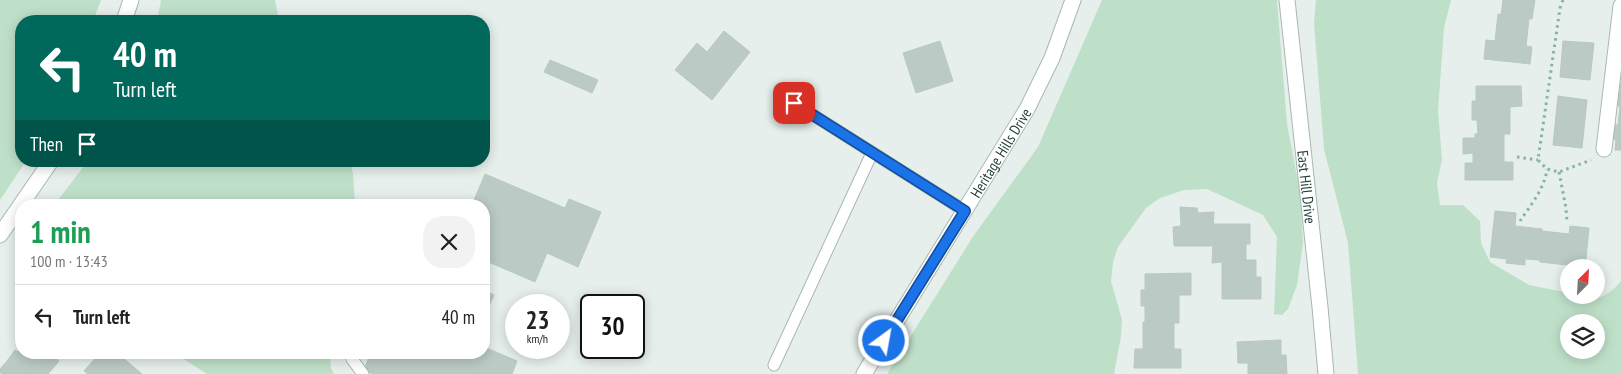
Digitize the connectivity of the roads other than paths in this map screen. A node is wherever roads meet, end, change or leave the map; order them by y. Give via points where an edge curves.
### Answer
1 (131, 0) edge
2 (1072, 0) edge
3 (1287, 0) edge
4 (1621, 6) edge
5 (126, 15) edge
6 (794, 103) dead end
7 (1604, 149) road end
8 (872, 153) junction
9 (47, 167) edge
10 (24, 199) edge
11 (965, 211) junction
12 (15, 213) edge
13 (0, 234) edge
14 (352, 359) edge
15 (774, 365) dead end
16 (363, 374) edge
17 (864, 374) edge
18 (1326, 374) edge

1 - 5 street
2 - 11 street, Heritage Hills Drive via 1052,58 1027,108
3 - 18 street, East Hill Drive
4 - 7 street
6 - 8 lane
8 - 11 lane
8 - 15 lane
9 - 10 street
11 - 17 street, Heritage Hills Drive
12 - 13 street
14 - 16 lane

